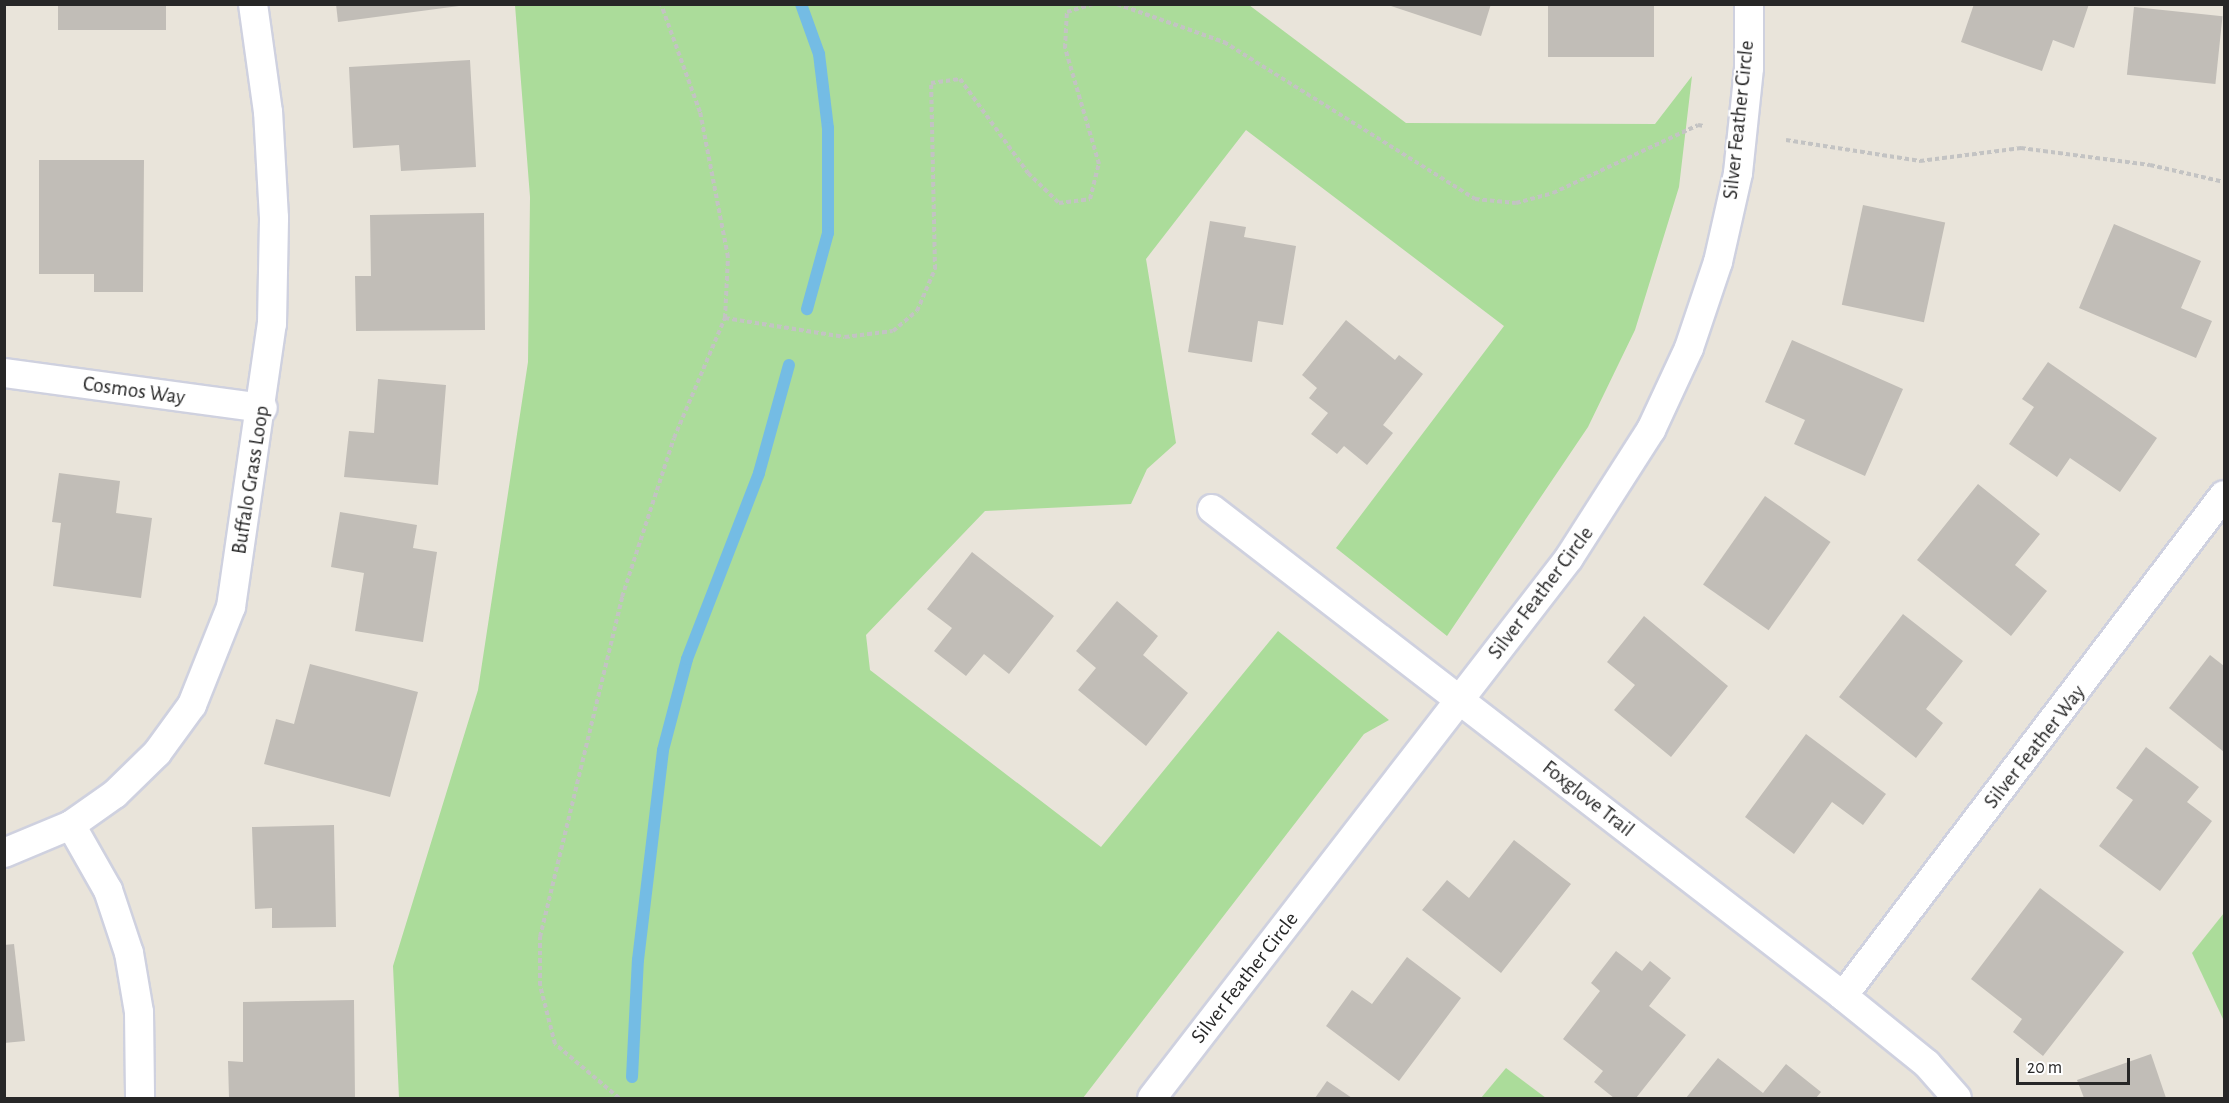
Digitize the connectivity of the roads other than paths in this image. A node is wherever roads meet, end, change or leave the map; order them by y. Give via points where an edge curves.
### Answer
1 (253, 4) edge
2 (1749, 4) edge
3 (4, 373) edge
4 (263, 408) junction
5 (2224, 495) edge
6 (1212, 509) dead end
7 (1459, 700) junction
8 (71, 825) junction
9 (4, 853) edge
10 (1842, 996) junction
11 (140, 1098) edge
12 (1152, 1098) edge
13 (1957, 1098) edge

1 - 4 street, Buffalo Grass Loop via 268,112 274,218
2 - 7 street, Silver Feather Circle via 1749,68 1738,173 1718,262 1689,348 1651,430 1604,508
3 - 4 street, Cosmos Way
4 - 8 street, Buffalo Grass Loop via 231,607 215,658 192,705 157,753 115,794
5 - 10 street, Silver Feather Way
6 - 7 street, Foxglove Trail
7 - 10 street, Foxglove Trail
7 - 12 street, Silver Feather Circle
8 - 9 street, Buffalo Grass Loop
8 - 11 street via 108,890 129,953 139,1012
10 - 13 street, Foxglove Trail via 1926,1064

